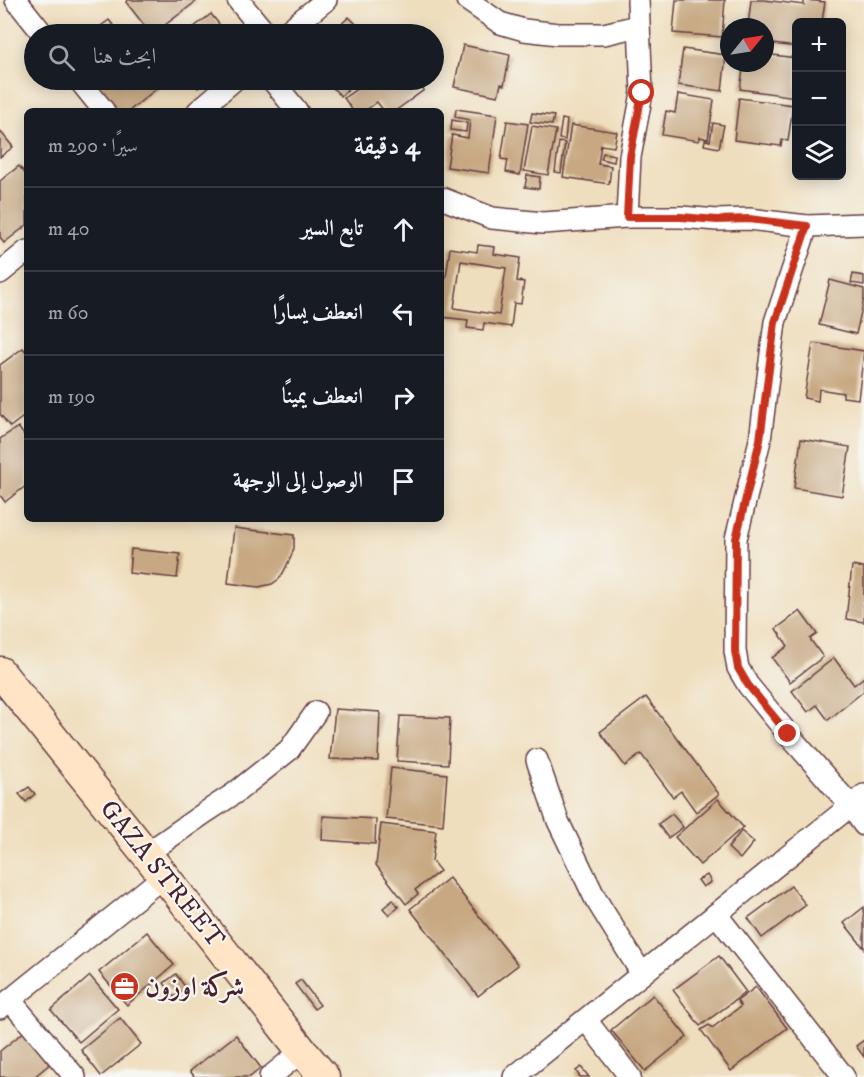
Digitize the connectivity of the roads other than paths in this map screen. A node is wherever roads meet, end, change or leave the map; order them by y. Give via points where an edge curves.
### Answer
1 (16, 0) edge
2 (238, 0) edge
3 (326, 0) edge
4 (467, 0) edge
5 (638, 0) edge
6 (35, 24) edge
7 (258, 24) edge
8 (296, 24) edge
9 (638, 26) junction
10 (87, 90) edge
11 (222, 90) edge
12 (280, 90) edge
13 (102, 108) edge
14 (201, 108) edge
15 (295, 108) edge
16 (444, 199) edge
17 (627, 217) junction
18 (864, 224) edge
19 (807, 226) junction
20 (0, 672) edge
21 (316, 712) dead end
22 (537, 760) dead end
23 (857, 800) edge
24 (864, 825) edge
25 (155, 865) junction
26 (716, 914) junction
27 (642, 974) junction
28 (5, 1004) edge
29 (586, 1020) junction
30 (302, 1051) junction
31 (75, 1077) edge
32 (270, 1077) edge
33 (324, 1077) edge
34 (514, 1077) edge
35 (630, 1077) edge
36 (844, 1077) edge

1 - 6 street
2 - 7 street
3 - 8 street
4 - 9 street via 500,23 524,30 604,34
5 - 9 street
9 - 17 street via 642,93 630,157
10 - 13 street
11 - 14 street
12 - 15 street
16 - 17 street via 492,219 543,223
17 - 19 street via 749,219
18 - 19 street
19 - 23 street via 775,322 760,440 736,539 735,651 738,668 748,685 788,734
20 - 25 main road, GAZA STREET
21 - 25 street via 289,750 206,812
22 - 27 street via 558,821 595,898
23 - 24 street
23 - 26 street
25 - 28 street
25 - 30 main road, GAZA STREET
26 - 27 street
26 - 36 street
27 - 29 street
28 - 31 street
29 - 34 street
29 - 35 street
30 - 32 street
30 - 33 main road, GAZA STREET

